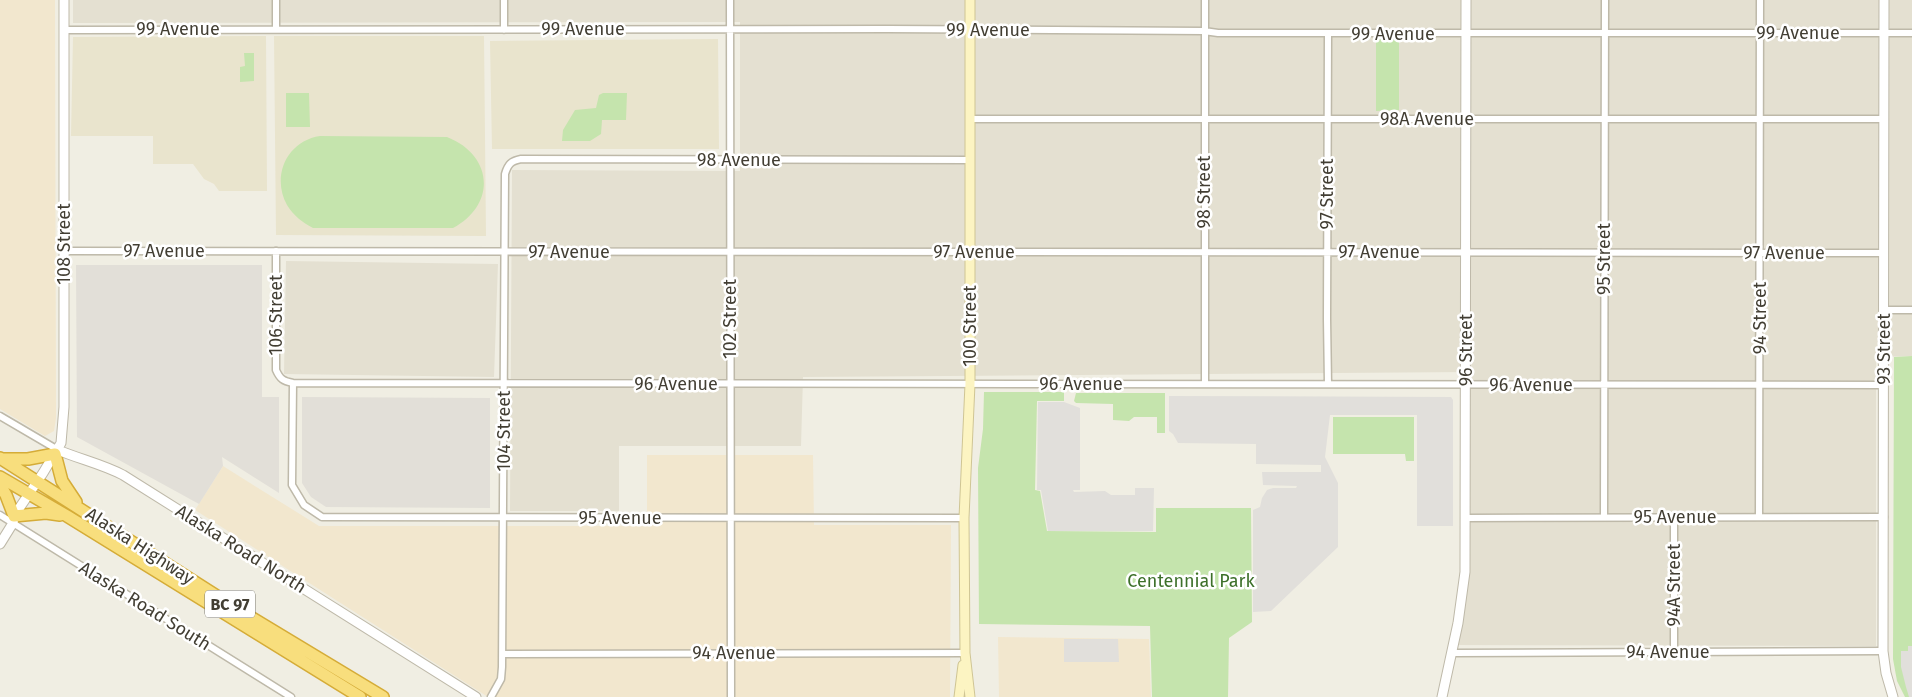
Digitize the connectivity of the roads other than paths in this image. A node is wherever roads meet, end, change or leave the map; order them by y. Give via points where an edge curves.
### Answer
1 (64, 0) edge
2 (276, 0) edge
3 (504, 0) edge
4 (730, 0) edge
5 (970, 0) edge
6 (1205, 0) edge
7 (1466, 0) edge
8 (1605, 0) edge
9 (1760, 0) edge
10 (1884, 0) edge
11 (276, 29) junction
12 (730, 29) junction
13 (64, 30) junction
14 (504, 30) junction
15 (970, 30) junction
16 (1204, 31) junction
17 (1466, 33) junction
18 (1604, 33) junction
19 (1760, 33) junction
20 (1884, 33) junction
21 (1912, 33) edge
22 (1328, 34) junction
23 (970, 119) junction
24 (1328, 119) junction
25 (1466, 119) junction
26 (1603, 119) junction
27 (1760, 119) junction
28 (1884, 119) junction
29 (1204, 120) junction
30 (730, 160) junction
31 (970, 160) junction
32 (510, 163) joint
33 (64, 251) junction
34 (276, 251) junction
35 (730, 251) junction
36 (505, 252) junction
37 (970, 252) junction
38 (1204, 252) junction
39 (1327, 252) junction
40 (1466, 252) junction
41 (1604, 252) junction
42 (1761, 252) junction
43 (1884, 253) junction
44 (1884, 310) junction
45 (1912, 310) edge
46 (279, 378) joint
47 (293, 383) junction
48 (504, 383) junction
49 (730, 384) junction
50 (970, 384) junction
51 (1205, 384) junction
52 (1328, 384) junction
53 (1466, 385) junction
54 (1604, 385) junction
55 (1760, 385) junction
56 (1884, 385) junction
57 (0, 416) edge
58 (56, 452) junction
59 (1, 458) edge
60 (0, 477) edge
61 (38, 481) junction
62 (0, 485) edge
63 (28, 494) junction
64 (80, 508) junction
65 (0, 515) edge
66 (67, 516) junction
67 (730, 517) junction
68 (1674, 517) junction
69 (1759, 517) junction
70 (1884, 517) junction
71 (503, 518) junction
72 (964, 518) junction
73 (1466, 518) junction
74 (1604, 518) junction
75 (14, 519) junction
76 (0, 544) edge
77 (964, 652) junction
78 (1452, 652) junction
79 (1674, 652) junction
80 (1883, 652) junction
81 (730, 653) junction
82 (502, 654) junction
83 (291, 697) edge
84 (360, 697) edge
85 (383, 697) edge
86 (476, 697) edge
87 (492, 697) edge
88 (731, 697) edge
89 (959, 697) edge
90 (970, 697) edge
91 (1442, 697) edge
92 (1893, 697) edge

1 - 13 street, 108 Street
2 - 11 street
3 - 14 street
4 - 12 street, 102 Street
5 - 15 main road, 100 Street
6 - 16 street, 98 Street
7 - 17 street, 96 Street
8 - 18 street, 95 Street
9 - 19 street, 94 Street
10 - 20 street, 93 Street
11 - 13 street, 99 Avenue
11 - 14 street, 99 Avenue
12 - 14 street, 99 Avenue
12 - 15 street, 99 Avenue
12 - 30 street, 102 Street
13 - 33 street, 108 Street
15 - 16 street, 99 Avenue
15 - 23 main road, 100 Street
16 - 22 street, 99 Avenue
16 - 29 street, 98 Street
17 - 18 street, 99 Avenue
17 - 22 street, 99 Avenue
17 - 25 street, 96 Street
18 - 19 street, 99 Avenue
18 - 26 street, 95 Street
19 - 20 street, 99 Avenue
19 - 27 street, 94 Street
20 - 21 street, 99 Avenue
20 - 28 street, 93 Street
22 - 24 street, 97 Street
23 - 29 street, 98A Avenue
23 - 31 main road, 100 Street
24 - 25 street, 98A Avenue
24 - 29 street, 98A Avenue
24 - 39 street, 97 Street
25 - 26 street, 98A Avenue
25 - 40 street, 96 Street
26 - 27 street, 98A Avenue
26 - 41 street, 95 Street
27 - 28 street, 98A Avenue
27 - 42 street, 94 Street
28 - 43 street, 93 Street
29 - 38 street, 98 Street
30 - 31 street, 98 Avenue
30 - 32 street, 98 Avenue via 521,159
30 - 35 street, 102 Street
31 - 37 main road, 100 Street
32 - 36 street, 104 Street via 505,174
33 - 34 street, 97 Avenue
33 - 58 street, 108 Street via 64,407 62,437
34 - 36 street, 97 Avenue
34 - 46 street, 106 Street via 276,370
35 - 36 street, 97 Avenue
35 - 37 street, 97 Avenue
35 - 49 street, 102 Street
36 - 48 street, 104 Street
37 - 38 street, 97 Avenue
37 - 50 main road, 100 Street
38 - 39 street, 97 Avenue
38 - 51 street, 98 Street
39 - 40 street, 97 Avenue
39 - 52 street, 97 Street
40 - 41 street, 97 Avenue
40 - 53 street, 96 Street
41 - 42 street, 97 Avenue
41 - 54 street, 95 Street
42 - 43 street, 97 Avenue
42 - 55 street, 94 Street
43 - 44 street, 93 Street
44 - 45 street
44 - 56 street, 93 Street
46 - 47 street, 96 Avenue
47 - 48 street, 96 Avenue
47 - 71 street, 95 Avenue via 292,485 304,506 322,517
48 - 49 street, 96 Avenue
48 - 71 street, 104 Street
49 - 50 street, 96 Avenue
49 - 67 street, 102 Street
50 - 51 street, 96 Avenue
50 - 72 main road, 100 Street
51 - 52 street, 96 Avenue
52 - 53 street, 96 Avenue
53 - 54 street, 96 Avenue
53 - 73 street, 96 Street
54 - 55 street, 96 Avenue
54 - 74 street, 95 Street
55 - 56 street, 96 Avenue
55 - 69 street, 94 Street
56 - 70 street, 93 Street
57 - 58 street, Alaska Road North
58 - 59 highway via 28,459
58 - 61 street, 108 Street
58 - 64 highway via 62,481
58 - 86 street, Alaska Road North via 123,475
59 - 61 highway, Alaska Highway / BC 97
60 - 63 highway, Alaska Highway / BC 97
61 - 63 street, 108 Street
61 - 64 highway, Alaska Highway / BC 97
62 - 75 highway
63 - 66 highway, Alaska Highway / BC 97
63 - 75 street, 108 Street
64 - 85 highway, Alaska Highway / BC 97 via 237,609
65 - 75 street, Alaska Road South
66 - 75 highway via 46,512
66 - 84 highway, Alaska Highway / BC 97
67 - 71 street, 95 Avenue
67 - 72 street, 95 Avenue
67 - 81 street, 102 Street
68 - 69 street, 95 Avenue
68 - 74 street, 95 Avenue
68 - 79 street, 94A Street
69 - 70 street, 95 Avenue
70 - 80 street, 93 Street
71 - 82 street, 104 Street
72 - 77 main road, 100 Street
73 - 74 street, 95 Avenue
73 - 78 street, 96 Street via 1464,584
75 - 76 street, 108 Street
75 - 83 street, Alaska Road South
77 - 81 street, 94 Avenue
77 - 89 main road, 100 Street
77 - 90 main road, 100 Street
78 - 79 street, 94 Avenue
78 - 91 street, 96 Street
79 - 80 street, 94 Avenue
80 - 92 street, 93 Street
81 - 82 street, 94 Avenue
81 - 88 street, 102 Street
82 - 87 street, 104 Street via 501,679

